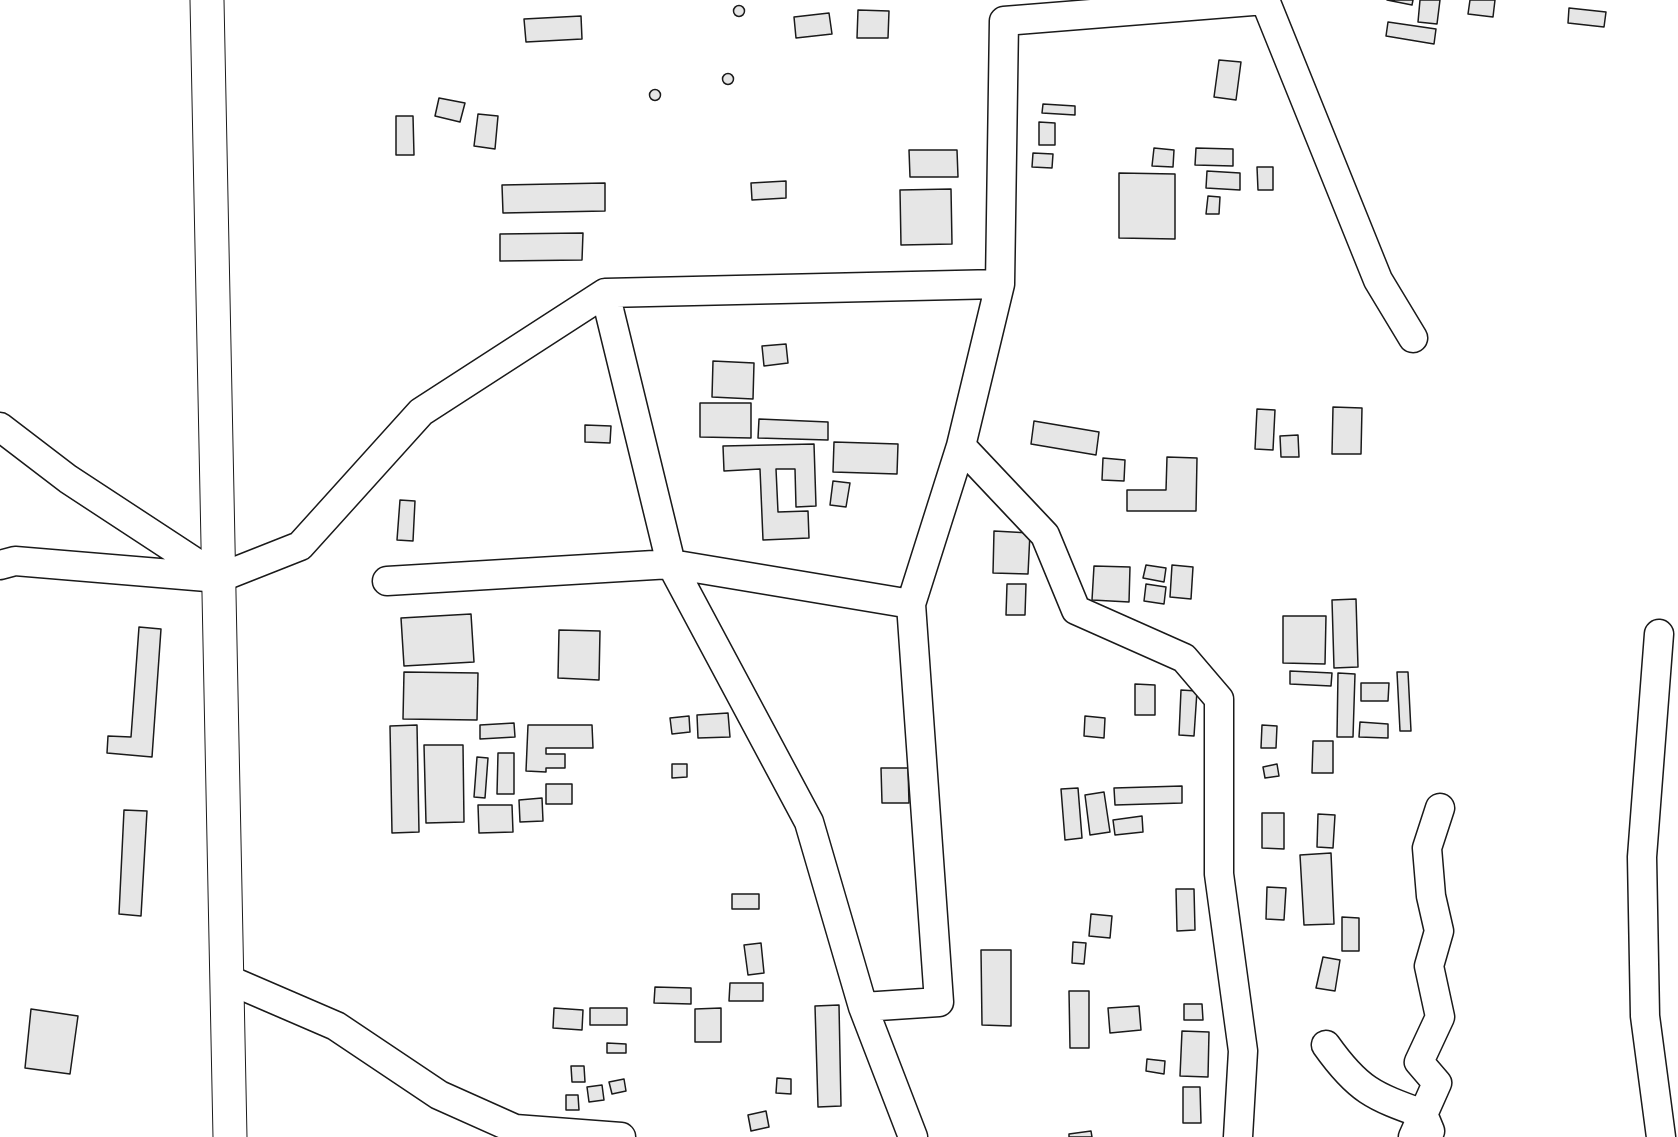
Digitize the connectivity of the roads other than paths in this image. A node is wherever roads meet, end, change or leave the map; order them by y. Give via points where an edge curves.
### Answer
1 (207, 0) edge
2 (1000, 284) junction
3 (605, 292) junction
4 (1413, 338) dead end
5 (0, 427) edge
6 (961, 446) junction
7 (672, 564) junction
8 (0, 565) edge
9 (219, 578) junction
10 (387, 581) dead end
11 (911, 604) junction
12 (1659, 634) dead end
13 (1440, 808) dead end
14 (227, 979) junction
15 (863, 1007) junction
16 (1326, 1045) dead end
17 (1423, 1129) edge
18 (230, 1137) edge
19 (621, 1137) edge
20 (913, 1137) edge
21 (1238, 1137) edge
22 (1661, 1137) edge

1 - 9 main road
2 - 3 street
2 - 4 street via 1005,21 1265,0 1378,280
2 - 6 street
3 - 7 street
3 - 9 street via 421,412 300,546
5 - 9 street via 68,479
6 - 11 street
6 - 21 street via 1045,535 1077,610 1184,658 1220,699 1220,874 1243,1051
7 - 10 street
7 - 11 street
7 - 15 street via 809,822
8 - 9 street via 15,561
9 - 14 main road
11 - 15 street via 939,1002
12 - 22 street via 1642,857 1645,1016
13 - 17 street via 1427,848 1439,930 1429,966 1440,1017 1419,1062 1437,1083
14 - 18 main road
14 - 19 street via 336,1026 439,1095 515,1129
15 - 20 street
16 - 17 street via 1346,1073

